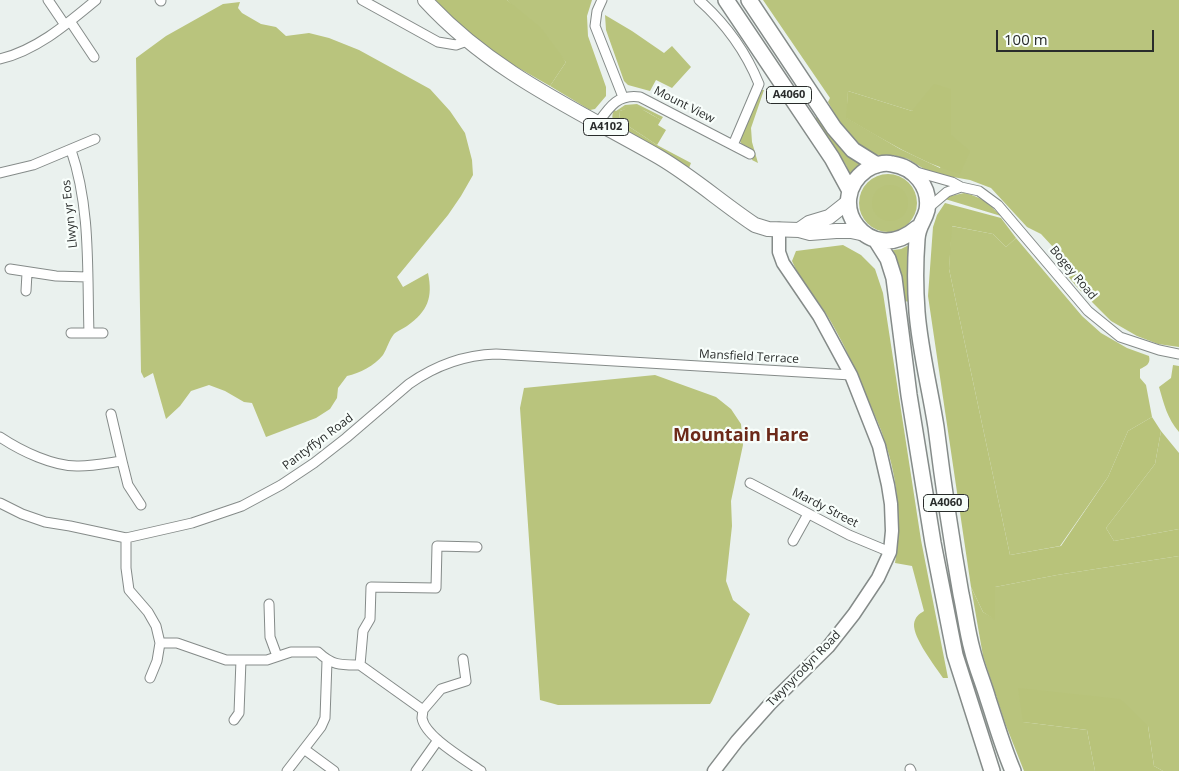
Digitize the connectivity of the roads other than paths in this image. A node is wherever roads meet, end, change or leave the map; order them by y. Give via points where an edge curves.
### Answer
1 (48, 0) edge
2 (96, 0) edge
3 (362, 0) edge
4 (425, 0) edge
5 (602, 0) edge
6 (699, 0) edge
7 (726, 0) edge
8 (749, 0) edge
9 (68, 23) junction
10 (466, 41) junction
11 (94, 57) dead end
12 (0, 59) edge
13 (622, 97) junction
14 (598, 123) junction
15 (95, 139) dead end
16 (733, 145) junction
17 (71, 150) junction
18 (750, 154) dead end
19 (877, 165) junction
20 (911, 170) junction
21 (0, 173) edge
22 (962, 187) junction
23 (849, 197) junction
24 (927, 210) junction
25 (917, 228) junction
26 (779, 229) junction
27 (799, 230) junction
28 (871, 237) junction
29 (10, 269) dead end
30 (27, 273) junction
31 (87, 277) junction
32 (26, 291) dead end
33 (71, 333) dead end
34 (89, 333) junction
35 (104, 333) dead end
36 (1179, 354) edge
37 (646, 364) joint
38 (851, 375) junction
39 (112, 414) dead end
40 (0, 437) edge
41 (122, 461) junction
42 (750, 483) dead end
43 (0, 503) edge
44 (141, 504) dead end
45 (808, 514) junction
46 (126, 538) junction
47 (793, 541) dead end
48 (477, 547) dead end
49 (890, 552) junction
50 (269, 604) dead end
51 (160, 643) junction
52 (277, 656) junction
53 (463, 659) dead end
54 (241, 660) junction
55 (327, 661) junction
56 (360, 665) junction
57 (150, 678) dead end
58 (423, 710) junction
59 (234, 720) dead end
60 (438, 740) junction
61 (304, 749) junction
62 (287, 771) edge
63 (334, 771) edge
64 (416, 771) edge
65 (481, 771) edge
66 (714, 771) edge
67 (992, 771) edge
68 (1013, 771) edge

1 - 9 street
2 - 9 street
3 - 10 street via 438,42 456,45
4 - 10 main road, A4102
5 - 13 street via 595,26
6 - 16 street via 722,22 759,84
7 - 23 highway, A4060 via 832,158
8 - 19 highway, A4060 via 834,128 853,150
9 - 11 street
9 - 12 street via 32,47
10 - 14 main road, A4102 via 526,83
13 - 14 street
13 - 16 street, Mount View via 640,96
14 - 26 main road, A4102 via 681,171 755,225
15 - 17 street
16 - 18 street, Mount View
17 - 21 street via 33,165
17 - 31 street, Llwyn yr Eos via 84,217
19 - 20 highway via 889,163
19 - 23 highway via 860,174
20 - 22 street, Bogey Road
20 - 24 highway via 924,188
22 - 24 street via 948,192
22 - 36 street, Bogey Road via 979,191 998,205 1088,311 1120,337
23 - 27 main road, A4102 via 829,217
23 - 28 highway via 850,215 856,226
24 - 25 highway
25 - 28 highway via 898,240 887,242
25 - 68 highway, A4060 via 914,271 918,318 953,548 972,650
26 - 27 main road, A4102
26 - 38 street, Twynyrodyn Road via 779,252 783,264 819,316
27 - 28 main road, A4102 via 810,233 843,231
28 - 67 highway, A4060 via 888,259 894,278 909,395 955,655
29 - 30 street
30 - 31 street
30 - 32 street
31 - 34 street, Llwyn yr Eos
33 - 34 street
34 - 35 street
37 - 38 street, Mansfield Terrace
37 - 46 street, Pantyffyn Road via 496,354 453,360 409,384 346,438 281,486 242,506 192,523
38 - 49 street, Twynyrodyn Road via 879,446 888,485 892,522
39 - 41 street
40 - 41 street via 56,464 78,466
41 - 44 street via 128,485
42 - 45 street, Mardy Street
43 - 46 street, Pantyffyn Road via 45,522
45 - 47 street
45 - 49 street, Mardy Street
46 - 51 street via 129,590 148,612
48 - 56 street via 437,546 436,588 371,587 370,619 363,631
49 - 66 street, Twynyrodyn Road via 878,578 828,647 770,704
50 - 52 street via 270,637
51 - 54 street via 177,643 226,660
51 - 57 street
52 - 54 street via 267,660
52 - 55 street via 291,652 318,652
53 - 58 street via 466,681 441,689
54 - 59 street via 238,713
55 - 56 street
55 - 61 street via 325,718
56 - 58 street
58 - 60 street via 426,728
60 - 64 street
60 - 65 street
61 - 62 street
61 - 63 street

